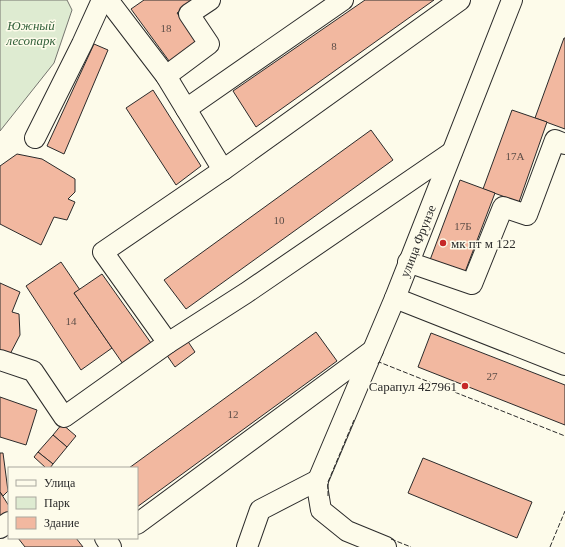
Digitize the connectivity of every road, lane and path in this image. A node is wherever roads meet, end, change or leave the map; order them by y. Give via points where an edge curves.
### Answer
1 (102, 0) edge
2 (108, 0) edge
3 (210, 0) edge
4 (343, 0) edge
5 (460, 0) edge
6 (512, 0) edge
7 (166, 76) junction
8 (186, 109) junction
9 (36, 138) dead end
10 (565, 144) edge
11 (452, 152) junction
12 (223, 170) junction
13 (408, 262) junction
14 (395, 298) junction
15 (168, 343) junction
16 (374, 350) junction
17 (0, 360) edge
18 (565, 365) edge
19 (318, 480) junction
20 (138, 523) edge
21 (378, 546) edge
22 (247, 547) edge

1 - 9 street
2 - 7 street
3 - 7 street via 189,14 209,44
4 - 8 street
5 - 12 street
6 - 11 street, улица Фрунзе
7 - 8 street
8 - 12 street
10 - 13 street via 555,140 527,215 503,207 472,284
11 - 13 street, улица Фрунзе
11 - 15 street via 246,293
12 - 15 street via 103,252
13 - 14 street, улица Фрунзе
14 - 16 street, улица Фрунзе
14 - 18 street
15 - 17 street via 64,418 33,371
16 - 19 street, улица Фрунзе
16 - 20 street
19 - 21 street via 321,510 347,531
19 - 22 street via 260,510

